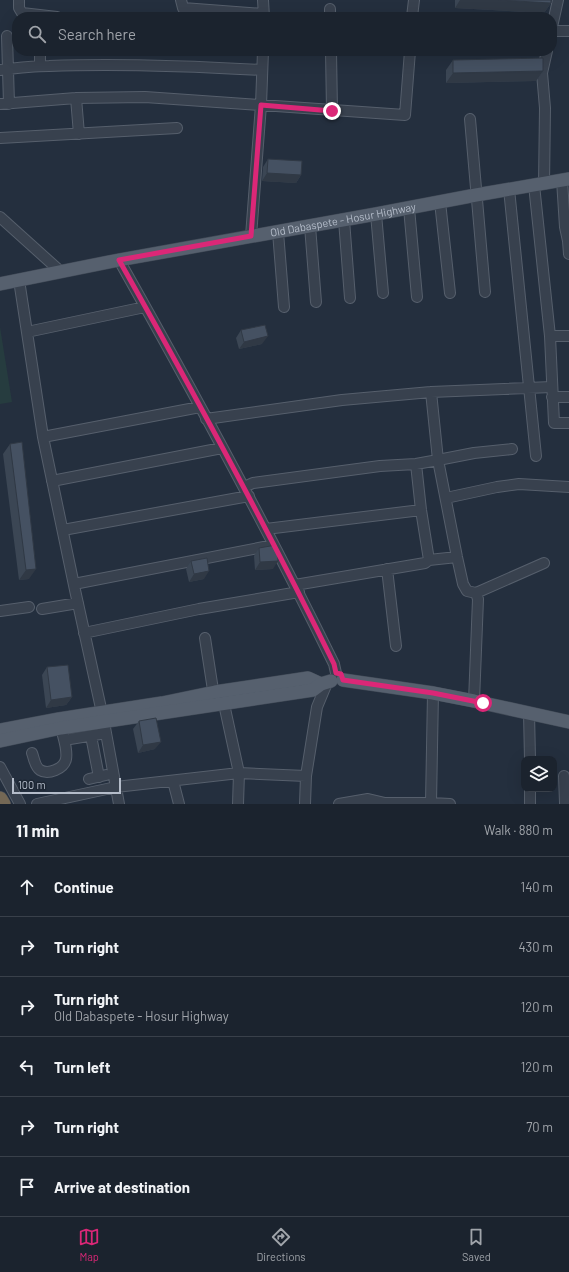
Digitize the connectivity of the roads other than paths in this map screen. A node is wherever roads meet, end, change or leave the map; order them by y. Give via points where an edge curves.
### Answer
1 (19, 0) edge
2 (180, 0) edge
3 (263, 0) edge
4 (414, 0) edge
5 (558, 0) edge
6 (21, 12) edge
7 (229, 12) edge
8 (264, 12) edge
9 (413, 12) edge
10 (555, 12) edge
11 (557, 31) edge
12 (569, 31) edge
13 (7, 36) dead end
14 (40, 56) edge
15 (263, 56) edge
16 (331, 56) edge
17 (410, 56) edge
18 (546, 56) edge
19 (40, 66) junction
20 (4, 69) edge
21 (262, 70) junction
22 (76, 98) junction
23 (4, 104) edge
24 (261, 105) junction
25 (332, 111) junction
26 (470, 120) dead end
27 (177, 128) dead end
28 (79, 134) junction
29 (0, 138) edge
30 (566, 180) edge
31 (539, 185) junction
32 (508, 189) junction
33 (476, 195) junction
34 (440, 202) junction
35 (409, 208) junction
36 (376, 214) junction
37 (0, 217) edge
38 (344, 220) junction
39 (310, 226) junction
40 (278, 232) junction
41 (251, 236) junction
42 (569, 254) edge
43 (119, 260) junction
44 (60, 271) junction
45 (18, 280) junction
46 (0, 284) edge
47 (484, 292) dead end
48 (383, 293) dead end
49 (450, 293) dead end
50 (417, 297) dead end
51 (350, 298) dead end
52 (316, 302) dead end
53 (145, 307) junction
54 (284, 307) dead end
55 (27, 332) junction
56 (568, 333) edge
57 (550, 336) junction
58 (552, 387) junction
59 (529, 388) junction
60 (431, 392) junction
61 (569, 397) edge
62 (552, 398) junction
63 (200, 407) junction
64 (206, 419) junction
65 (569, 422) edge
66 (43, 437) junction
67 (222, 448) junction
68 (512, 449) dead end
69 (536, 456) dead end
70 (438, 460) junction
71 (416, 464) junction
72 (52, 481) junction
73 (569, 487) edge
74 (247, 492) junction
75 (446, 498) junction
76 (421, 510) junction
77 (266, 529) junction
78 (62, 530) junction
79 (274, 544) junction
80 (457, 557) junction
81 (430, 560) junction
82 (544, 563) dead end
83 (387, 569) junction
84 (74, 584) junction
85 (297, 589) junction
86 (476, 593) junction
87 (78, 603) junction
88 (29, 607) dead end
89 (42, 609) dead end
90 (0, 611) edge
91 (84, 633) junction
92 (205, 638) dead end
93 (396, 646) dead end
94 (331, 680) junction
95 (215, 692) junction
96 (433, 693) junction
97 (474, 701) junction
98 (224, 704) junction
99 (529, 713) junction
100 (104, 722) junction
101 (569, 722) edge
102 (61, 728) junction
103 (0, 730) edge
104 (91, 736) junction
105 (70, 739) dead end
106 (0, 741) edge
107 (32, 753) dead end
108 (530, 756) edge
109 (0, 767) edge
110 (239, 773) junction
111 (114, 774) junction
112 (306, 776) junction
113 (562, 776) edge
114 (99, 777) junction
115 (89, 779) dead end
116 (173, 781) junction
117 (116, 787) junction
118 (530, 792) edge
119 (0, 799) edge
120 (431, 803) edge
121 (3, 804) edge
122 (20, 804) edge
123 (37, 804) edge
124 (119, 804) edge
125 (178, 804) edge
126 (238, 804) edge
127 (305, 804) edge
128 (339, 804) edge
129 (450, 804) edge
130 (530, 804) edge
131 (566, 804) edge

1 - 6 street
2 - 7 street via 183,8
3 - 8 street
4 - 9 street
5 - 10 street
11 - 12 street
13 - 20 street
14 - 19 street
15 - 21 street
16 - 25 street
17 - 25 street via 405,115
18 - 31 street via 542,73 546,108
19 - 20 street
19 - 21 street via 172,65
20 - 23 street
21 - 24 street
22 - 23 street
22 - 24 street via 145,97
22 - 28 street
24 - 25 street
24 - 41 street
26 - 33 street
27 - 28 street
28 - 29 street
30 - 31 main road, Old Dabaspete - Hosur Highway
30 - 42 street via 565,227
31 - 32 main road, Old Dabaspete - Hosur Highway
31 - 57 street
32 - 33 main road, Old Dabaspete - Hosur Highway
32 - 59 street
33 - 34 main road, Old Dabaspete - Hosur Highway
33 - 47 street
34 - 35 main road, Old Dabaspete - Hosur Highway
34 - 49 street
35 - 36 main road, Old Dabaspete - Hosur Highway
35 - 50 street
36 - 38 main road, Old Dabaspete - Hosur Highway
36 - 48 street
37 - 44 street
38 - 39 main road, Old Dabaspete - Hosur Highway
38 - 51 street
39 - 40 main road, Old Dabaspete - Hosur Highway
39 - 52 street
40 - 41 main road, Old Dabaspete - Hosur Highway
40 - 54 street
41 - 43 main road, Old Dabaspete - Hosur Highway
43 - 44 main road, Old Dabaspete - Hosur Highway
43 - 53 street
44 - 45 main road, Old Dabaspete - Hosur Highway
45 - 46 main road, Old Dabaspete - Hosur Highway
45 - 55 street
53 - 55 street
53 - 63 street
55 - 66 street
56 - 57 street
57 - 58 street
58 - 59 street
58 - 62 street
59 - 60 street
59 - 69 street
60 - 64 street via 342,400
60 - 70 street
61 - 62 street
62 - 65 street via 554,423
63 - 64 street
63 - 66 street
64 - 67 street
66 - 72 street
67 - 72 street
67 - 74 street
68 - 70 street
70 - 71 street
70 - 75 street
71 - 74 street via 380,466 253,483
71 - 76 street
72 - 78 street
73 - 75 street via 519,484
74 - 77 street
74 - 78 street
75 - 80 street
76 - 77 street
76 - 81 street
77 - 79 street
78 - 84 street
79 - 84 street
79 - 85 street
80 - 81 street
80 - 86 street via 463,584 467,591
81 - 83 street
82 - 86 street
83 - 85 street
83 - 93 street
84 - 87 street
85 - 91 street
85 - 94 street via 334,664
86 - 97 street via 478,599
87 - 89 street
87 - 91 street
88 - 90 street
91 - 100 street
92 - 95 street
94 - 95 main road via 308,678
94 - 96 main road
94 - 98 main road via 313,690
94 - 112 street via 317,707
95 - 98 street
95 - 100 main road via 162,703
96 - 97 main road
96 - 120 street
97 - 99 main road
98 - 100 main road
98 - 110 street
99 - 101 main road
99 - 108 street
100 - 102 main road
100 - 103 main road via 59,719
100 - 104 street
100 - 111 street
102 - 106 main road
102 - 107 street via 66,753 63,767 41,770 37,767
104 - 105 street
104 - 114 street
109 - 122 street
110 - 112 street
110 - 116 street
110 - 126 street
111 - 114 street
111 - 117 street
112 - 127 street
113 - 131 street
114 - 115 street
116 - 117 street
116 - 125 street
117 - 123 street
117 - 124 street
118 - 130 street
119 - 121 highway
120 - 128 street via 385,803 368,799
120 - 129 street

